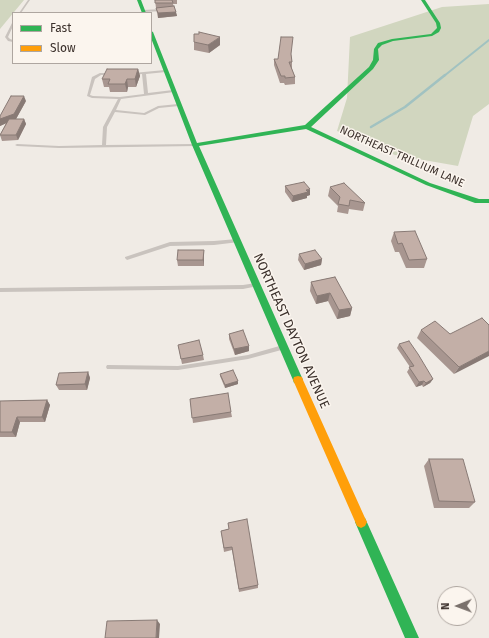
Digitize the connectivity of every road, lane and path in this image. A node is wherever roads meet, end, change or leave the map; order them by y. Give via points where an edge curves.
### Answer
1 (30, 0) edge
2 (139, 0) edge
3 (423, 0) edge
4 (165, 10) edge
5 (21, 12) edge
6 (144, 12) edge
7 (12, 25) edge
8 (12, 41) edge
9 (153, 42) edge
10 (165, 70) junction
11 (113, 74) edge
12 (127, 74) edge
13 (144, 74) junction
14 (173, 91) junction
15 (146, 95) junction
16 (120, 98) junction
17 (178, 105) junction
18 (114, 112) junction
19 (307, 127) junction
20 (17, 145) dead end
21 (104, 146) junction
22 (195, 146) junction
23 (489, 201) edge
24 (236, 241) junction
25 (127, 258) dead end
26 (256, 285) junction
27 (0, 290) edge
28 (283, 347) junction
29 (109, 367) dead end
30 (412, 638) edge

1 - 5 lane
2 - 6 street
3 - 19 street via 438,23 437,31 432,35 380,44 371,68
4 - 6 lane
7 - 8 lane via 6,37
9 - 10 street, NORTHEAST DAYTON AVENUE
10 - 13 lane
10 - 14 street, NORTHEAST DAYTON AVENUE
11 - 16 lane via 100,74 94,78 88,95
12 - 13 lane
13 - 15 lane
14 - 15 lane
14 - 17 street, NORTHEAST DAYTON AVENUE
15 - 16 lane
16 - 18 lane
17 - 18 lane via 158,107 145,114
17 - 22 street, NORTHEAST DAYTON AVENUE
18 - 21 lane via 105,127
19 - 22 street
19 - 23 street, NORTHEAST TRILLIUM LANE via 428,184 478,201
20 - 21 lane
21 - 22 lane
22 - 24 street, NORTHEAST DAYTON AVENUE
24 - 25 lane via 170,244
24 - 26 street, NORTHEAST DAYTON AVENUE
26 - 27 lane
26 - 28 street, NORTHEAST DAYTON AVENUE
28 - 29 lane via 248,357 178,368
28 - 30 street, NORTHEAST DAYTON AVENUE

